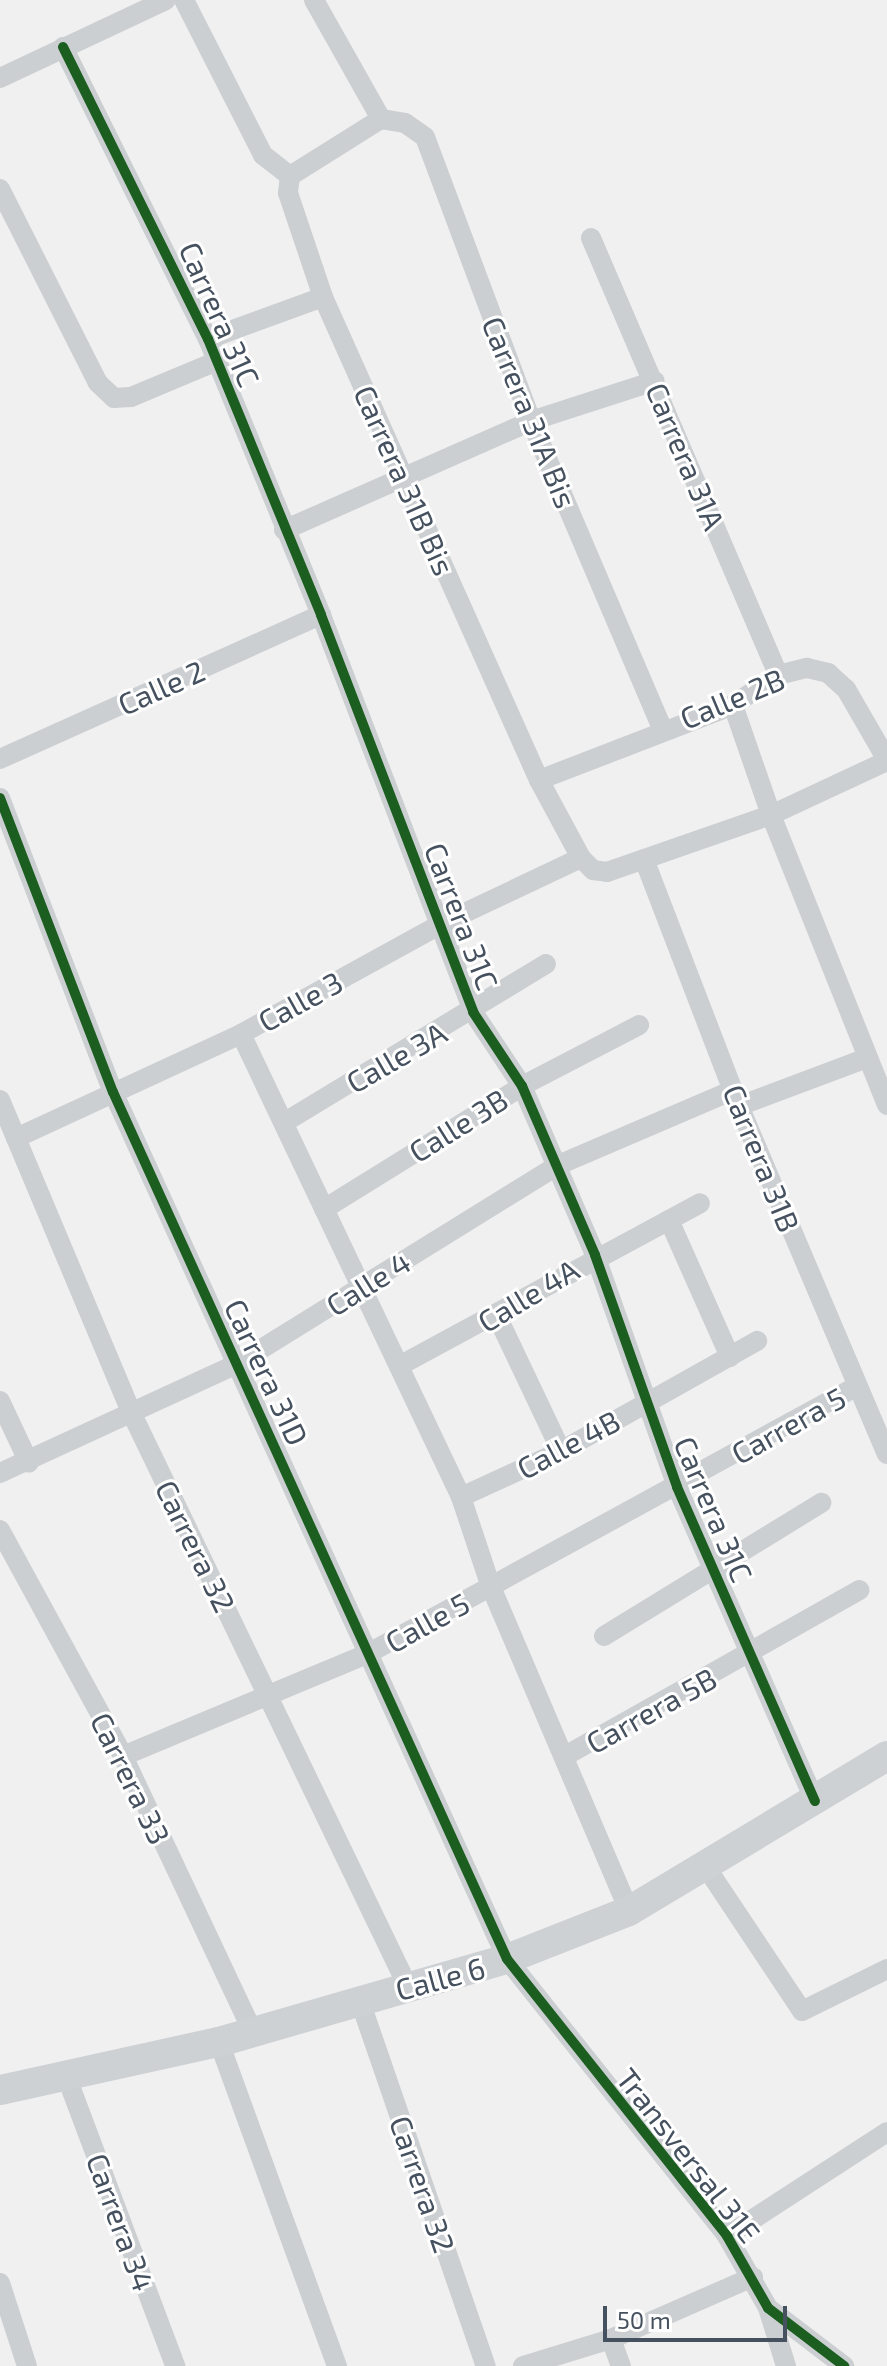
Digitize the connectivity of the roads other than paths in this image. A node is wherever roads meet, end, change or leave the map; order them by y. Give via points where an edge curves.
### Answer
1 (166, 0) edge
2 (184, 0) edge
3 (314, 0) edge
4 (63, 47) junction
5 (0, 78) edge
6 (381, 119) junction
7 (290, 176) junction
8 (0, 189) edge
9 (7, 220) edge
10 (591, 238) dead end
11 (323, 297) junction
12 (208, 339) junction
13 (217, 361) junction
14 (655, 381) junction
15 (531, 421) junction
16 (402, 476) junction
17 (284, 530) junction
18 (321, 615) junction
19 (778, 675) junction
20 (733, 705) junction
21 (662, 728) junction
22 (0, 759) edge
23 (887, 760) edge
24 (539, 780) junction
25 (0, 798) edge
26 (771, 815) junction
27 (581, 858) junction
28 (644, 859) junction
29 (439, 925) junction
30 (546, 964) dead end
31 (473, 1012) junction
32 (639, 1025) dead end
33 (241, 1034) junction
34 (867, 1058) junction
35 (522, 1086) junction
36 (113, 1092) junction
37 (736, 1098) junction
38 (0, 1100) edge
39 (887, 1105) edge
40 (285, 1122) junction
41 (16, 1138) junction
42 (556, 1166) junction
43 (700, 1203) dead end
44 (324, 1209) junction
45 (669, 1220) junction
46 (595, 1255) junction
47 (364, 1286) junction
48 (497, 1316) junction
49 (757, 1341) dead end
50 (730, 1357) junction
51 (237, 1364) junction
52 (399, 1366) junction
53 (857, 1386) junction
54 (0, 1401) edge
55 (644, 1403) junction
56 (132, 1414) junction
57 (561, 1451) junction
58 (887, 1454) edge
59 (29, 1463) junction
60 (0, 1473) edge
61 (677, 1487) junction
62 (461, 1497) junction
63 (821, 1503) dead end
64 (0, 1530) edge
65 (713, 1566) junction
66 (491, 1587) junction
67 (860, 1590) dead end
68 (604, 1636) dead end
69 (369, 1653) junction
70 (750, 1655) junction
71 (269, 1695) junction
72 (123, 1756) junction
73 (565, 1756) junction
74 (887, 1756) edge
75 (815, 1801) junction
76 (706, 1867) junction
77 (629, 1911) junction
78 (507, 1959) junction
79 (887, 1969) edge
80 (407, 1985) junction
81 (360, 2001) junction
82 (252, 2030) junction
83 (219, 2042) junction
84 (67, 2078) junction
85 (0, 2090) edge
86 (887, 2132) edge
87 (727, 2236) junction
88 (753, 2277) junction
89 (0, 2283) edge
90 (768, 2308) junction
91 (611, 2339) junction
92 (27, 2366) edge
93 (175, 2366) edge
94 (337, 2366) edge
95 (486, 2366) edge
96 (523, 2366) edge
97 (621, 2366) edge
98 (786, 2366) edge
99 (844, 2366) edge

1 - 4 street
2 - 7 street via 263,155
3 - 6 street
4 - 5 street
4 - 12 street, Carrera 31C
6 - 7 street
6 - 15 street, Carrera 31A Bis via 405,123 425,137
7 - 11 street, Carrera 31B Bis via 288,193
8 - 9 street
9 - 13 street via 98,383 114,398 131,397
10 - 14 street, Carrera 31A
11 - 12 street
11 - 16 street, Carrera 31B Bis
12 - 13 street, Carrera 31C
13 - 17 street, Carrera 31C
14 - 15 street
14 - 19 street, Carrera 31A
15 - 16 street
15 - 21 street, Carrera 31A Bis
16 - 17 street
16 - 24 street, Carrera 31B Bis
17 - 18 street, Carrera 31C
18 - 22 street, Calle 2
18 - 29 street, Carrera 31C
19 - 20 street, Calle 2B
19 - 23 street, Calle 2B via 807,668 828,673 846,689
20 - 21 street, Calle 2B
20 - 26 street
21 - 24 street, Calle 2B
23 - 26 street
24 - 27 street, Carrera 31B Bis
25 - 36 street, Carrera 31D
26 - 28 street
26 - 34 street
27 - 28 street via 593,870 607,872
27 - 29 street, Calle 3
28 - 37 street, Carrera 31B
29 - 31 street, Carrera 31C
29 - 33 street, Calle 3
30 - 31 street, Calle 3A
31 - 35 street, Carrera 31C
31 - 40 street, Calle 3A
32 - 35 street, Calle 3B
33 - 36 street, Calle 3
33 - 40 street
34 - 37 street, Calle 4
34 - 39 street
35 - 42 street, Carrera 31C
35 - 44 street, Calle 3B
36 - 41 street, Calle 3
36 - 51 street, Carrera 31D
37 - 42 street, Calle 4
37 - 53 street, Carrera 31B
38 - 41 street, Carrera 32
40 - 44 street
41 - 56 street, Carrera 32
42 - 46 street, Carrera 31C
42 - 47 street, Calle 4
43 - 45 street, Calle 4A
44 - 47 street
45 - 46 street, Calle 4A
45 - 50 street
46 - 48 street, Calle 4A
46 - 55 street, Carrera 31C
47 - 51 street, Calle 4
47 - 52 street
48 - 52 street, Calle 4A
48 - 57 street
49 - 50 street, Calle 4B
50 - 55 street, Calle 4B
51 - 56 street, Calle 4
51 - 69 street, Carrera 31D
52 - 62 street
53 - 58 street, Carrera 31B
53 - 61 street, Carrera 5
54 - 59 street
55 - 57 street, Calle 4B
55 - 61 street, Carrera 31C
56 - 59 street, Calle 4
56 - 71 street, Carrera 32
57 - 62 street, Calle 4B
59 - 60 street, Calle 4
61 - 65 street, Carrera 31C
61 - 66 street, Calle 5
62 - 66 street
63 - 65 street
64 - 72 street, Carrera 33
65 - 68 street
65 - 70 street, Carrera 31C
66 - 69 street, Calle 5
66 - 73 street
67 - 70 street, Carrera 5B
69 - 71 street, Calle 5
69 - 78 street, Carrera 31D
70 - 73 street, Carrera 5B
70 - 75 street, Carrera 31C
71 - 72 street, Calle 5
71 - 80 street, Carrera 32
72 - 82 street, Carrera 33
73 - 77 street
74 - 75 street, Calle 6
75 - 76 street, Calle 6
76 - 77 street, Calle 6
76 - 79 street via 802,2011
77 - 78 street, Calle 6
78 - 80 street, Calle 6
78 - 87 street, Transversal 31E
80 - 81 street, Calle 6
81 - 82 street, Calle 6
81 - 95 street, Carrera 32
82 - 83 street, Calle 6
83 - 84 street, Calle 6
83 - 94 street
84 - 85 street, Calle 6
84 - 93 street, Carrera 34
86 - 87 street
87 - 88 street, Transversal 31E
88 - 90 street, Transversal 31E
88 - 91 street
89 - 92 street
90 - 98 street
90 - 99 street, Transversal 31E
91 - 96 street
91 - 97 street

